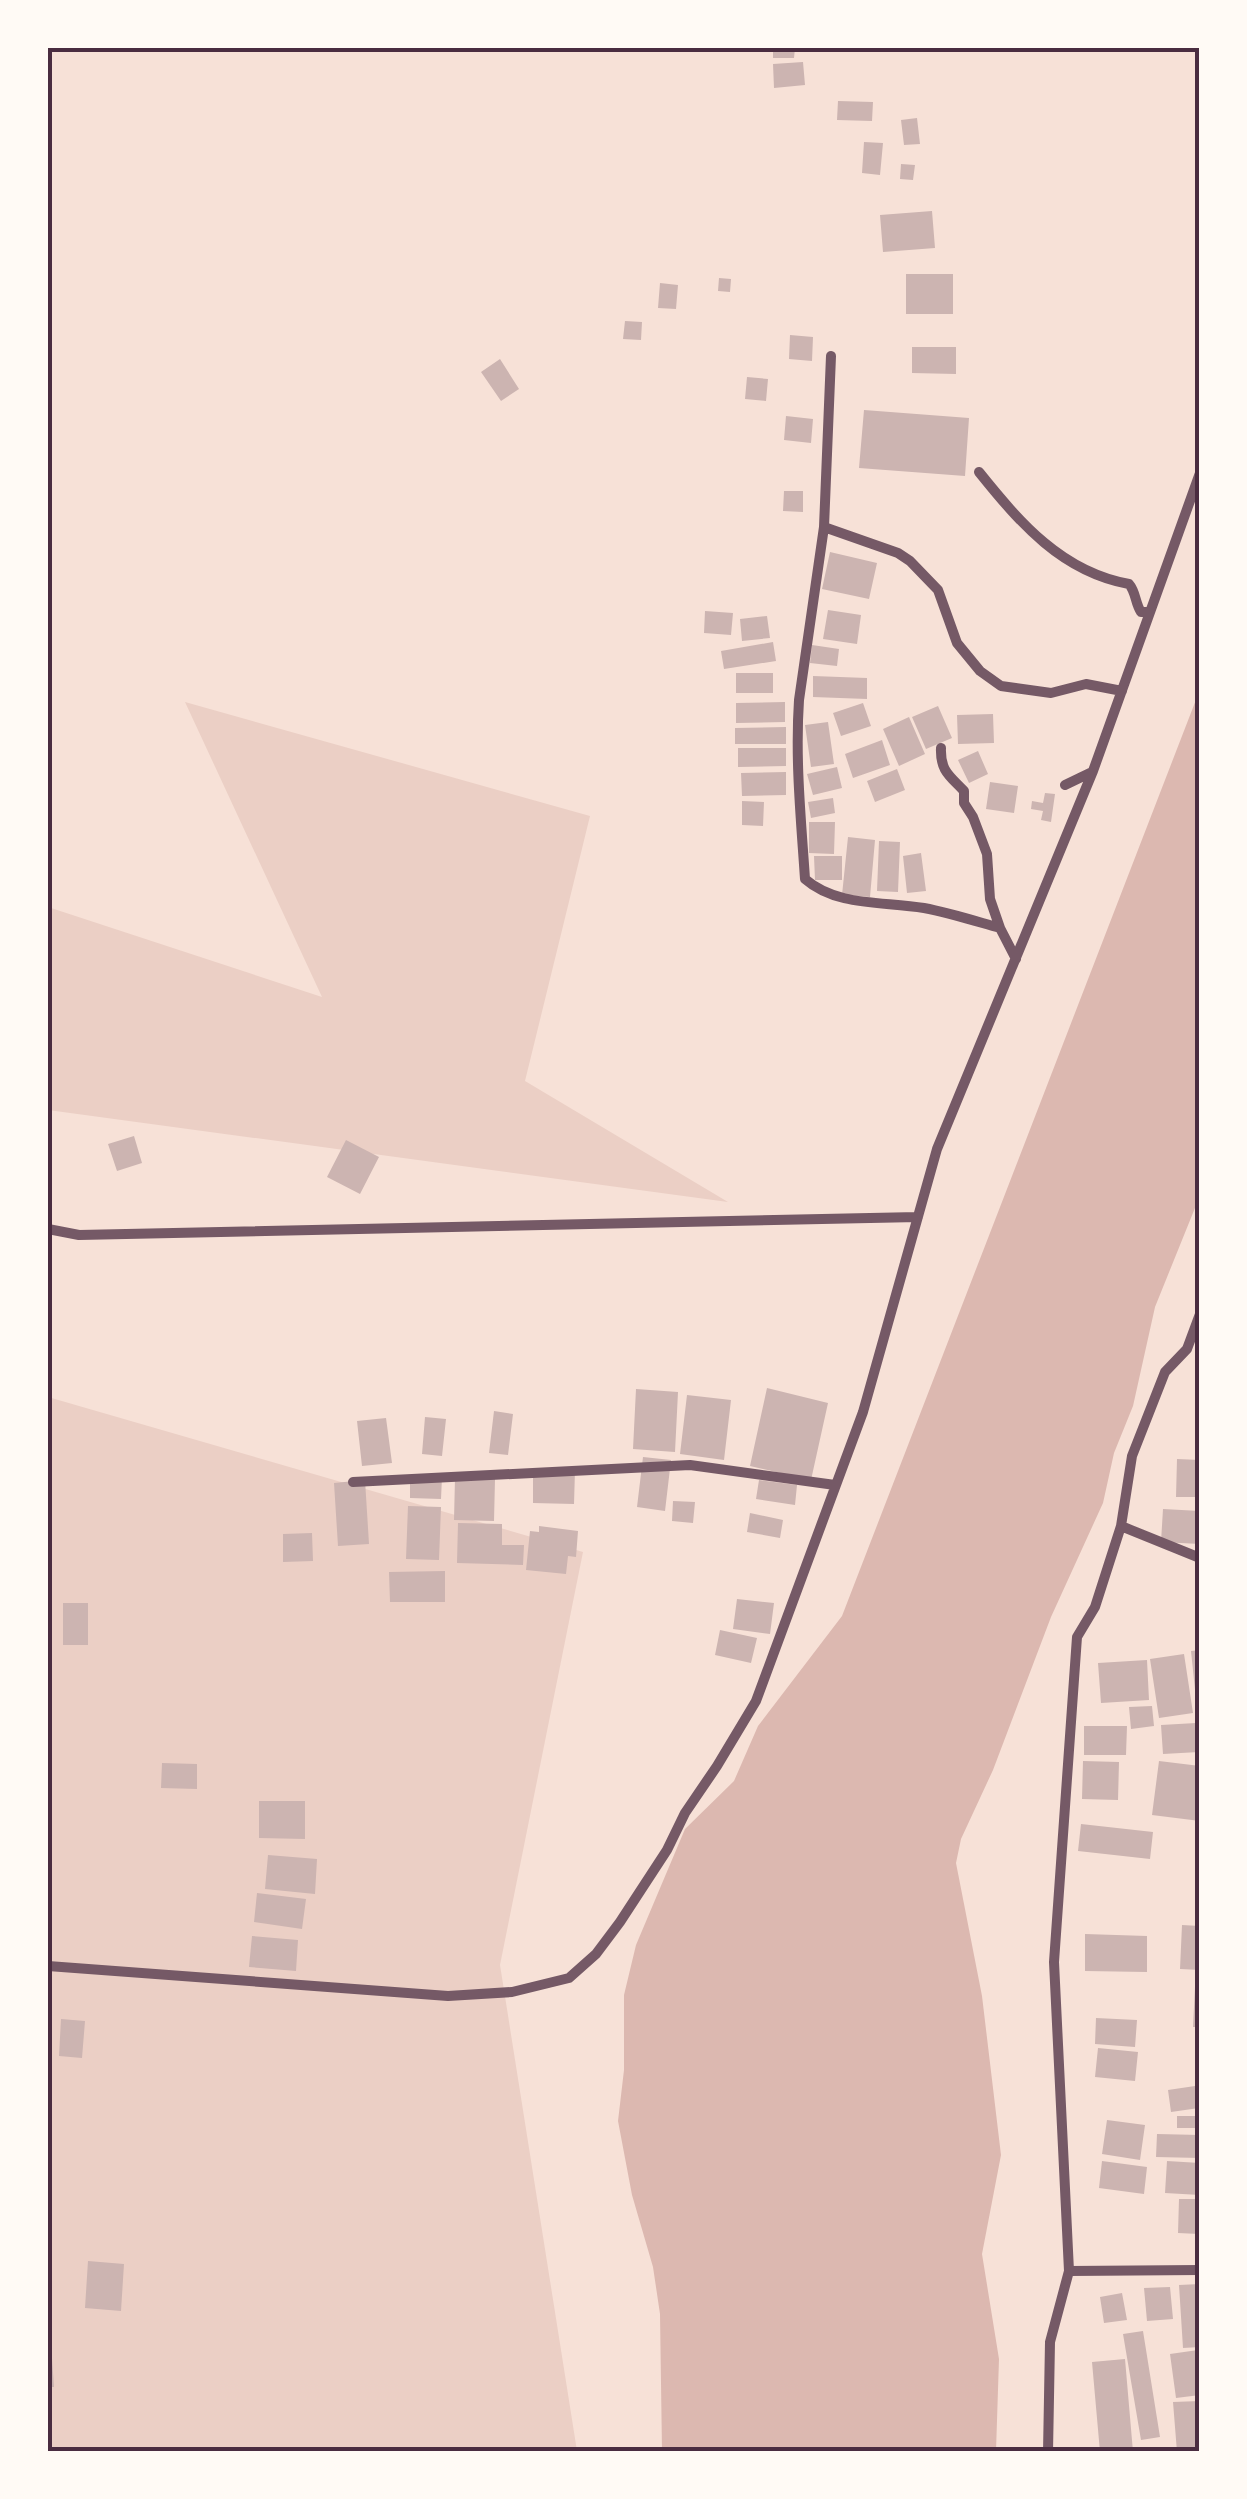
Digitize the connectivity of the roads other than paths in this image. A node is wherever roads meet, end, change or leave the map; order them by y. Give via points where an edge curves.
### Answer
1 (831, 356) dead end
2 (980, 472) dead end
3 (1200, 473) edge
4 (824, 527) junction
5 (1150, 612) junction
6 (1122, 691) junction
7 (940, 748) dead end
8 (1093, 772) junction
9 (1065, 785) dead end
10 (1000, 928) junction
11 (1016, 959) junction
12 (918, 1216) junction
13 (48, 1229) edge
14 (1200, 1314) edge
15 (352, 1482) dead end
16 (835, 1486) junction
17 (1121, 1526) junction
18 (1200, 1558) edge
19 (48, 1966) edge
20 (1200, 2270) edge
21 (1070, 2271) junction
22 (1048, 2452) edge

1 - 4 street
2 - 5 street via 1028,530 1066,561 1129,584 1141,612
3 - 5 street
4 - 6 street via 910,561 938,590 957,643 1001,686 1051,693 1086,684
4 - 10 street via 797,728 805,879 834,897 924,908
5 - 6 street
6 - 8 street
7 - 10 street via 943,770 964,791 987,854
8 - 9 street
8 - 11 street
10 - 11 street
11 - 12 street via 937,1150
12 - 13 street via 79,1235
12 - 16 street
14 - 17 street via 1188,1349 1165,1372 1132,1456
15 - 16 street via 690,1465
16 - 19 street via 756,1700 620,1922 569,1978 512,1992 448,1996
17 - 18 street
17 - 21 street via 1077,1637 1056,1924
20 - 21 street
21 - 22 street via 1050,2342

